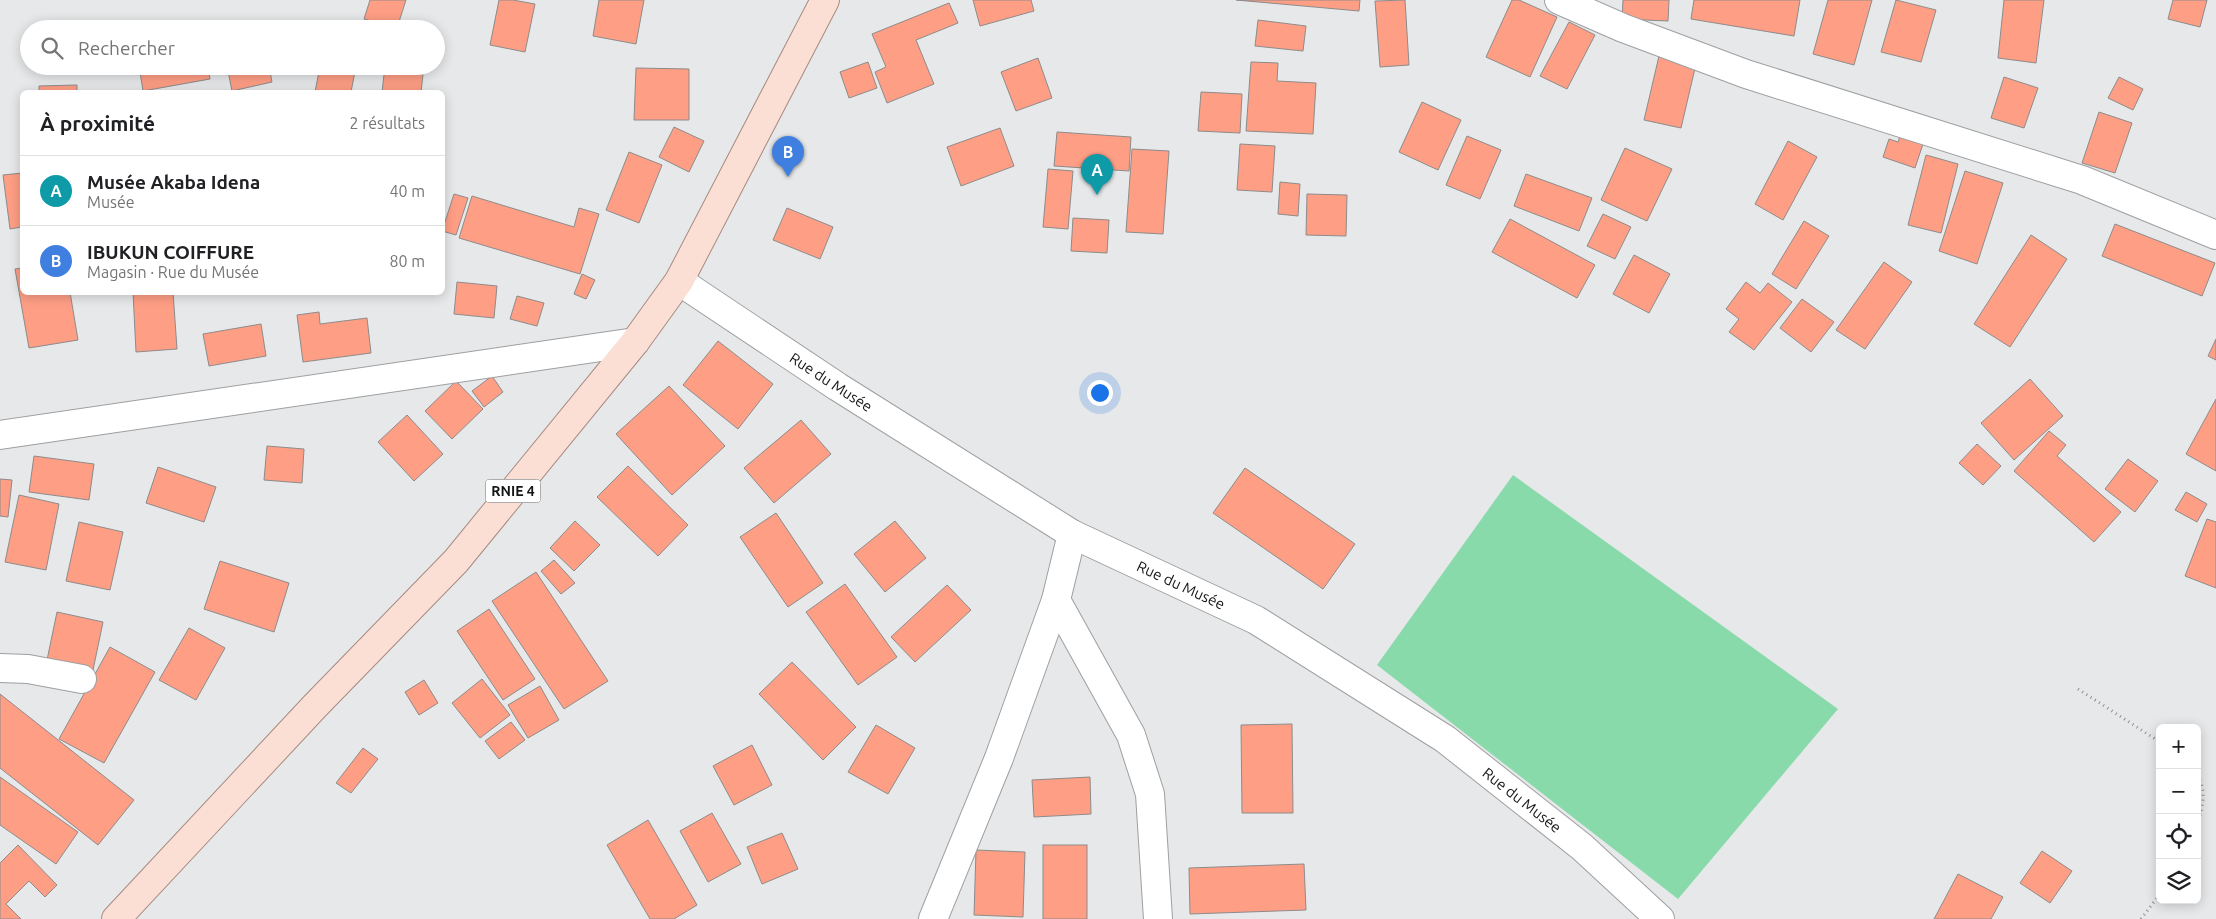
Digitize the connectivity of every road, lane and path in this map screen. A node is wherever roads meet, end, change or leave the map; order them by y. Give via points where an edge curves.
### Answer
1 (825, 0) edge
2 (1559, 0) edge
3 (2216, 235) edge
4 (679, 281) junction
5 (635, 342) junction
6 (0, 436) edge
7 (1072, 534) junction
8 (1056, 600) junction
9 (0, 668) edge
10 (82, 680) dead end
11 (2078, 689) dead end
12 (2156, 739) edge
13 (2201, 786) edge
14 (2201, 814) edge
15 (2156, 899) edge
16 (116, 919) edge
17 (933, 919) edge
18 (1158, 919) edge
19 (1660, 919) edge
20 (2141, 919) edge

1 - 4 main road, RNIE 4
2 - 3 street via 1746,74 2082,180
4 - 5 main road, RNIE 4
4 - 7 street, Rue du Musée via 838,387
5 - 6 street
5 - 16 main road, RNIE 4 via 456,561
7 - 8 street
7 - 19 street, Rue du Musée via 1256,620 1445,739 1582,847
8 - 17 street via 999,758
8 - 18 street via 1131,735 1150,794
9 - 10 street
11 - 12 path
13 - 14 path via 2204,805
15 - 20 path

